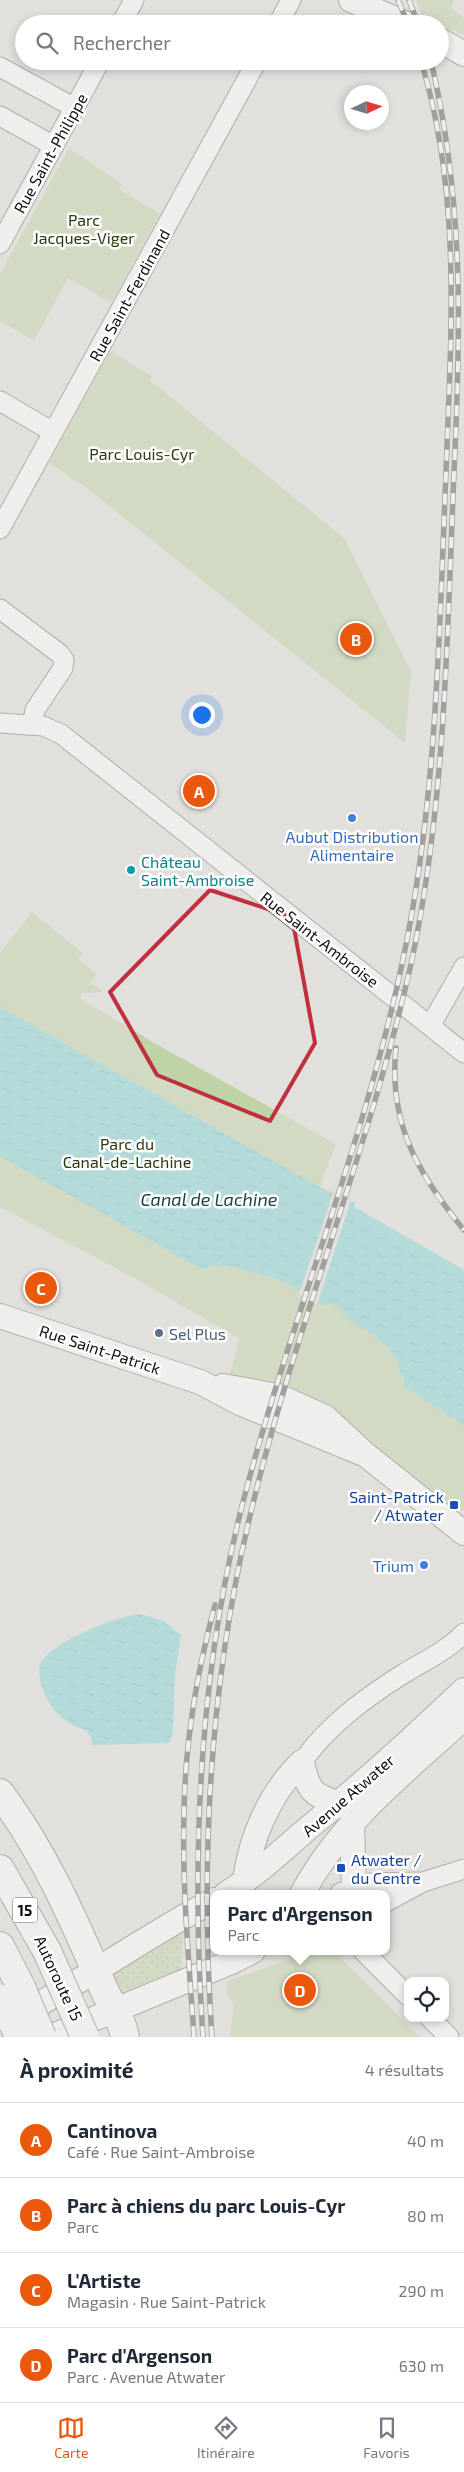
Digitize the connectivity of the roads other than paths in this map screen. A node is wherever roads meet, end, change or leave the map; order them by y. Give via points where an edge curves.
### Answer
1 (134, 0) edge
2 (291, 0) edge
3 (346, 0) edge
4 (351, 0) edge
5 (126, 15) edge
6 (283, 15) edge
7 (371, 15) edge
8 (390, 15) edge
9 (449, 45) edge
10 (449, 54) edge
11 (464, 54) edge
12 (464, 60) edge
13 (0, 67) edge
14 (95, 70) edge
15 (252, 70) edge
16 (75, 108) junction
17 (0, 116) edge
18 (54, 146) junction
19 (0, 244) edge
20 (0, 401) edge
21 (53, 432) junction
22 (0, 529) edge
23 (0, 609) edge
24 (0, 722) edge
25 (32, 725) junction
26 (464, 967) edge
27 (430, 1026) junction
28 (464, 1053) edge
29 (0, 1316) edge
30 (464, 1533) edge
31 (464, 1633) edge
32 (464, 1690) edge
33 (464, 1718) edge
34 (302, 1762) junction
35 (0, 1793) edge
36 (346, 1813) junction
37 (464, 1868) edge
38 (0, 1869) edge
39 (423, 1882) junction
40 (235, 1888) edge
41 (350, 1888) edge
42 (304, 1890) edge
43 (390, 1900) edge
44 (210, 1902) edge
45 (0, 1946) edge
46 (244, 1955) edge
47 (367, 1955) edge
48 (96, 1971) junction
49 (404, 1992) edge
50 (10, 1993) edge
51 (115, 2008) junction
52 (434, 2022) edge
53 (0, 2024) edge
54 (20, 2037) edge
55 (42, 2037) edge
56 (50, 2037) edge
57 (85, 2037) edge
58 (124, 2037) edge
59 (449, 2037) edge

1 - 5 street
2 - 6 street
3 - 7 main road
4 - 8 main road
9 - 11 main road
10 - 12 main road
13 - 16 street
14 - 16 street, Rue Saint-Philippe
15 - 21 street, Rue Saint-Ferdinand
16 - 18 street, Rue Saint-Philippe
17 - 18 street
18 - 19 street, Rue Saint-Philippe
20 - 21 street
21 - 22 street, Rue Saint-Ferdinand
23 - 25 street via 64,660 63,668 36,710
24 - 25 street, Rue Saint-Ambroise
25 - 27 street, Rue Saint-Ambroise via 61,734
26 - 27 street
27 - 28 street, Rue Saint-Ambroise
29 - 30 main road, Rue Saint-Patrick via 200,1382 264,1393 305,1407 331,1422 366,1455
31 - 34 street via 352,1710
32 - 36 main road, Avenue Atwater
33 - 36 main road, Avenue Atwater
34 - 36 main road via 311,1790
34 - 40 main road via 286,1777 271,1802
35 - 48 highway via 51,1873
36 - 40 main road, Avenue Atwater
36 - 41 main road
36 - 42 main road, Avenue Atwater
37 - 39 street
38 - 57 highway, Autoroute 15 / 15, bridge via 47,1951
39 - 41 street
39 - 43 street
44 - 48 main road
45 - 50 highway
46 - 51 main road via 186,1982
47 - 49 street
48 - 51 highway
48 - 53 main road
50 - 54 highway, bridge
50 - 55 highway, bridge
51 - 56 main road
51 - 58 highway
52 - 59 street

